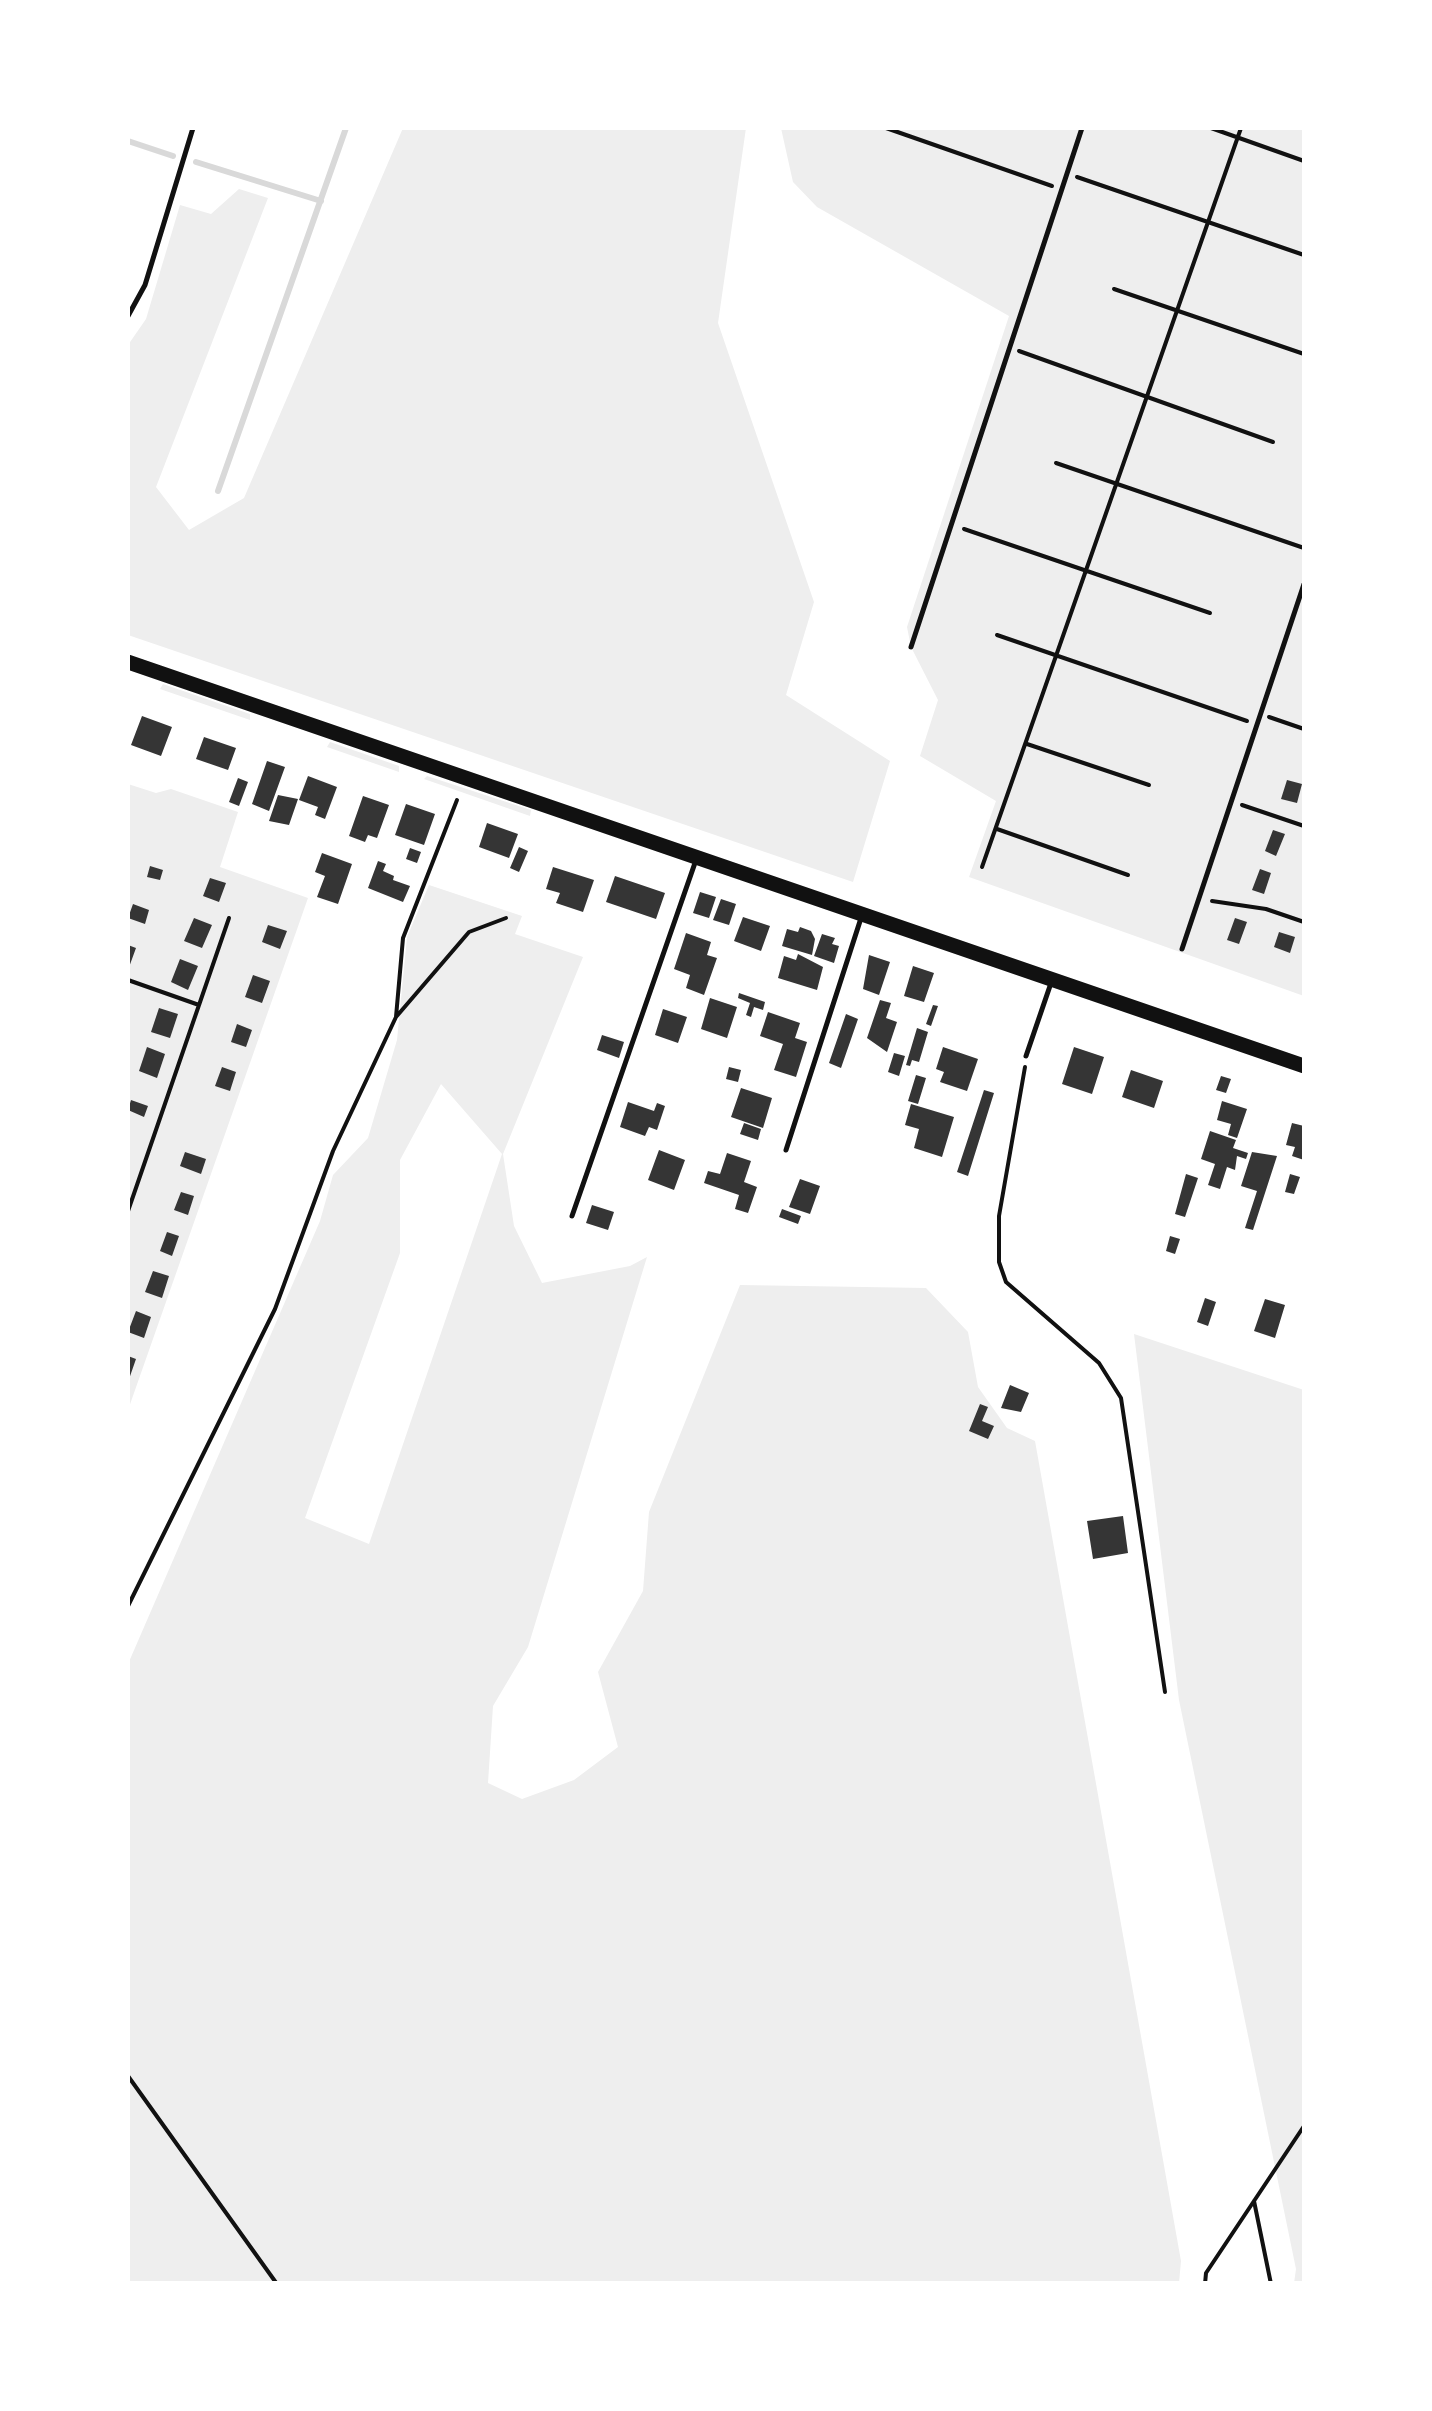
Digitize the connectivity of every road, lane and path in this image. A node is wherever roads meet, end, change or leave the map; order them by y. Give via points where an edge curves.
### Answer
1 (193, 128) edge
2 (886, 128) edge
3 (1082, 128) edge
4 (1211, 128) edge
5 (1241, 128) edge
6 (1238, 137) junction
7 (1304, 161) edge
8 (1067, 173) junction
9 (1061, 190) junction
10 (1209, 225) junction
11 (1304, 256) edge
12 (1114, 289) dead end
13 (1178, 314) junction
14 (128, 316) edge
15 (1009, 348) junction
16 (1304, 354) edge
17 (1149, 398) junction
18 (1273, 442) dead end
19 (1056, 463) dead end
20 (1119, 484) junction
21 (952, 524) junction
22 (1304, 548) edge
23 (1089, 573) junction
24 (1304, 584) edge
25 (1210, 613) dead end
26 (997, 635) dead end
27 (911, 647) dead end
28 (1058, 656) junction
29 (128, 662) edge
30 (1260, 713) junction
31 (1256, 724) junction
32 (1304, 729) edge
33 (1027, 744) junction
34 (1149, 785) dead end
35 (457, 800) dead end
36 (1233, 802) junction
37 (1304, 826) edge
38 (997, 828) junction
39 (697, 857) junction
40 (982, 868) dead end
41 (1128, 875) dead end
42 (1199, 900) junction
43 (862, 914) junction
44 (230, 918) dead end
45 (506, 918) dead end
46 (1304, 922) edge
47 (1182, 949) dead end
48 (128, 980) edge
49 (1052, 980) junction
50 (199, 1005) junction
51 (396, 1017) junction
52 (1026, 1056) joint
53 (1304, 1066) edge
54 (786, 1150) dead end
55 (128, 1210) edge
56 (572, 1216) dead end
57 (128, 1606) edge
58 (1165, 1692) dead end
59 (128, 2076) edge
60 (1304, 2126) edge
61 (1254, 2201) junction
62 (278, 2284) edge
63 (1206, 2284) edge
64 (1271, 2284) edge

1 - 14 lane via 150,272
2 - 9 path
3 - 8 lane
4 - 6 path
5 - 6 path
6 - 7 path
6 - 10 path
8 - 9 lane
8 - 10 path
9 - 15 lane
10 - 11 path
10 - 13 path
12 - 13 path
13 - 16 path
13 - 17 path
15 - 17 path
15 - 21 lane
17 - 18 path
17 - 20 path
19 - 20 path
20 - 22 path
20 - 23 path
21 - 23 path
21 - 27 lane
23 - 25 path
23 - 28 path
24 - 30 lane
26 - 28 path
28 - 31 path
28 - 33 path
29 - 39 main road
30 - 31 lane
30 - 32 path
31 - 36 lane
33 - 34 path
33 - 38 path
35 - 51 path via 403,938
36 - 37 path
36 - 42 lane
38 - 40 path
38 - 41 path
39 - 43 main road
39 - 56 lane
42 - 46 path
42 - 47 lane
43 - 49 main road
43 - 54 lane
44 - 50 path
45 - 51 path via 469,932
48 - 50 path
49 - 52 lane
49 - 53 main road
50 - 55 path
51 - 57 path via 333,1151 276,1309
52 - 58 path via 999,1216 999,1262 1006,1282 1099,1363 1121,1398
59 - 62 path
60 - 61 path
61 - 63 path via 1206,2273
61 - 64 path

